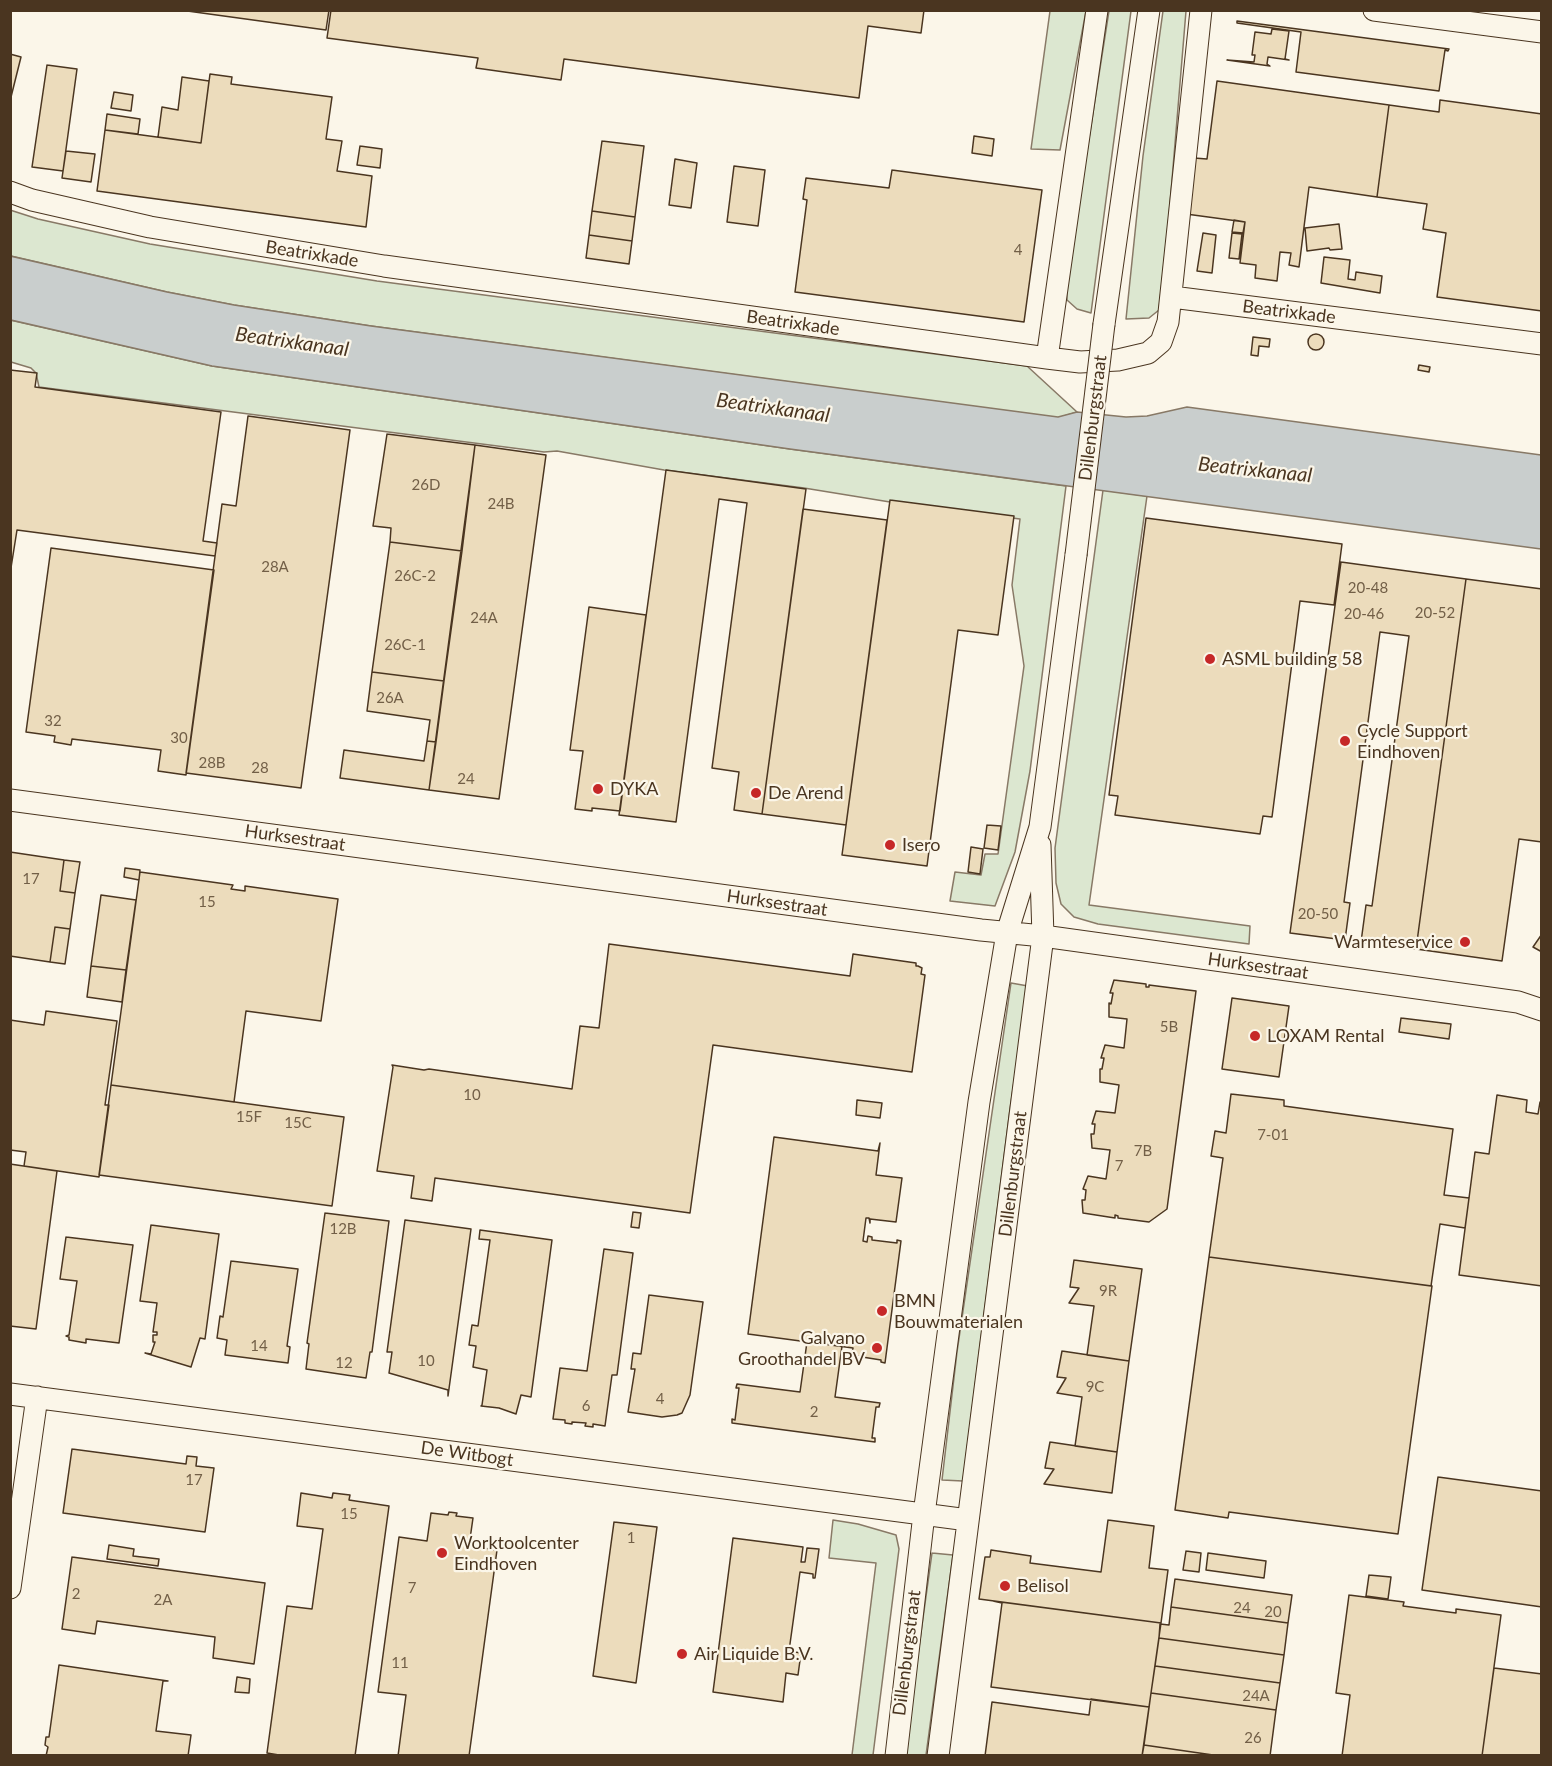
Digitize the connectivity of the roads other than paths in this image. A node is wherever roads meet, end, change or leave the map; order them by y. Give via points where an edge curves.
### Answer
1 (1097, 10) edge
2 (1149, 10) edge
3 (1201, 10) edge
4 (1374, 10) edge
5 (1400, 12) edge
6 (1542, 32) edge
7 (10, 192) edge
8 (1172, 297) junction
9 (1542, 344) edge
10 (1047, 358) junction
11 (10, 800) edge
12 (1040, 826) junction
13 (1007, 933) junction
14 (1043, 936) junction
15 (1542, 1010) edge
16 (10, 1394) edge
17 (37, 1397) junction
18 (924, 1514) junction
19 (968, 1520) junction
20 (10, 1588) edge
21 (896, 1755) edge
22 (938, 1755) edge

1 - 10 street
2 - 12 street, Dillenburgstraat, bridge via 1104,324
3 - 8 street
4 - 5 street
5 - 6 street
7 - 10 street, Beatrixkade via 150,227 384,266
8 - 9 street, Beatrixkade
8 - 10 street, Beatrixkade via 1161,342 1148,353 1118,360 1080,362
11 - 13 street, Hurksestraat
12 - 13 street, Dillenburgstraat
12 - 14 street, Dillenburgstraat
13 - 14 street, Hurksestraat
13 - 18 street, Dillenburgstraat via 979,1101
14 - 15 street, Hurksestraat via 1518,1002
14 - 19 street, Dillenburgstraat
16 - 17 street, De Witbogt
17 - 18 street, De Witbogt
17 - 20 street
18 - 19 street
18 - 21 street, Dillenburgstraat
19 - 22 street, Dillenburgstraat

